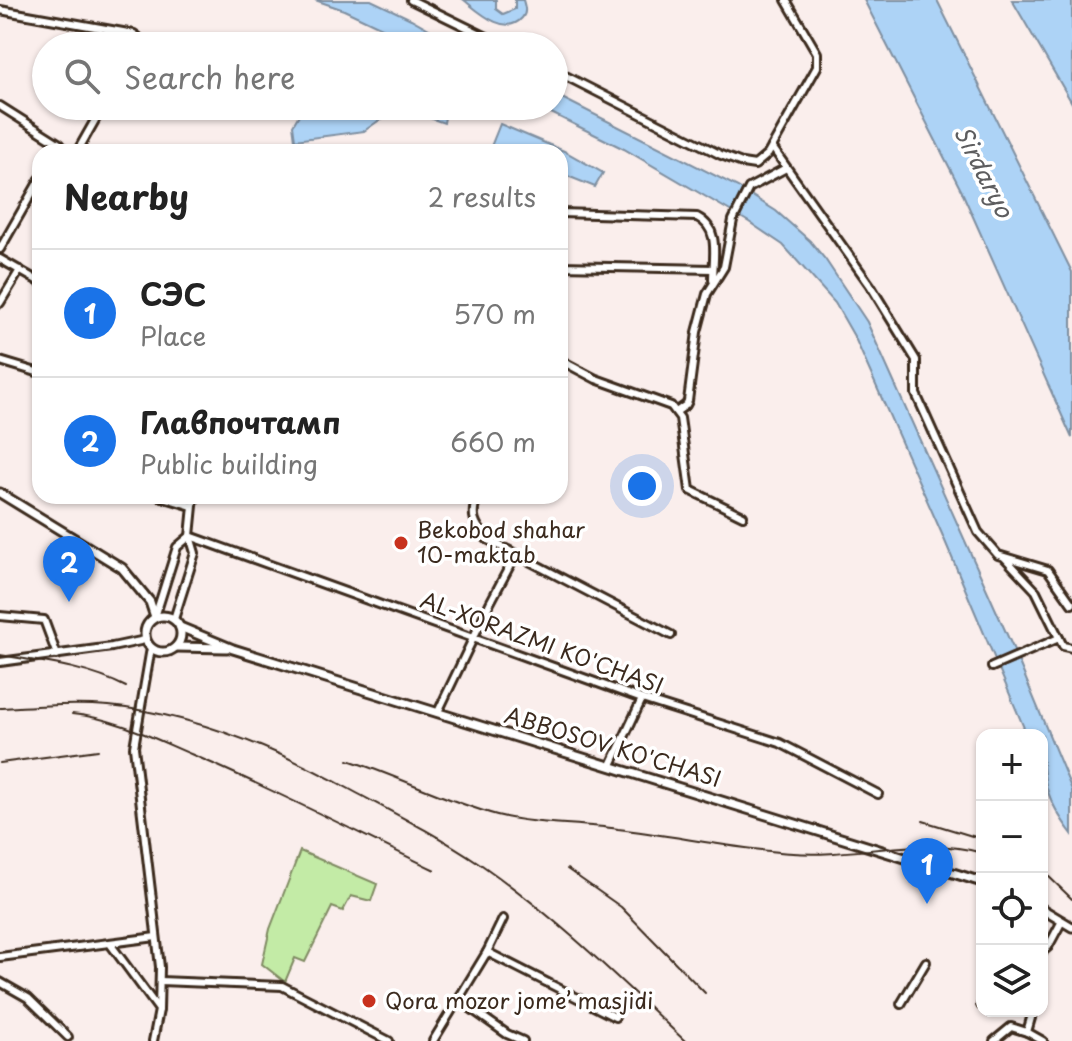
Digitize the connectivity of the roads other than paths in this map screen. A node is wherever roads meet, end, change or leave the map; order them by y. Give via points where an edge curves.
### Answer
1 (411, 0) edge
2 (786, 0) edge
3 (0, 10) edge
4 (123, 32) edge
5 (476, 32) edge
6 (568, 77) edge
7 (0, 106) edge
8 (95, 120) edge
9 (60, 144) edge
10 (82, 144) edge
11 (772, 147) junction
12 (786, 168) junction
13 (32, 193) edge
14 (568, 213) edge
15 (0, 249) edge
16 (0, 259) edge
17 (568, 266) edge
18 (713, 269) junction
19 (20, 270) junction
20 (32, 277) edge
21 (713, 284) junction
22 (0, 303) edge
23 (0, 361) edge
24 (568, 364) edge
25 (32, 371) edge
26 (676, 412) junction
27 (0, 493) edge
28 (185, 504) edge
29 (476, 504) edge
30 (192, 506) joint
31 (743, 516) dead end
32 (190, 536) junction
33 (516, 554) junction
34 (1004, 557) junction
35 (1072, 604) edge
36 (0, 616) edge
37 (155, 617) junction
38 (174, 619) junction
39 (180, 627) junction
40 (671, 635) dead end
41 (473, 638) junction
42 (1059, 638) junction
43 (145, 640) junction
44 (176, 647) junction
45 (151, 648) junction
46 (1072, 648) edge
47 (233, 649) junction
48 (57, 655) junction
49 (0, 662) edge
50 (992, 667) dead end
51 (642, 699) junction
52 (438, 712) junction
53 (611, 765) junction
54 (878, 794) dead end
55 (976, 880) edge
56 (1048, 913) edge
57 (503, 919) dead end
58 (1062, 921) junction
59 (1072, 927) edge
60 (156, 937) junction
61 (111, 945) junction
62 (1048, 947) edge
63 (487, 952) junction
64 (0, 957) edge
65 (926, 962) dead end
66 (160, 981) junction
67 (0, 982) edge
68 (459, 1000) junction
69 (901, 1004) dead end
70 (159, 1010) junction
71 (615, 1017) dead end
72 (1031, 1017) edge
73 (1027, 1032) junction
74 (507, 1034) junction
75 (68, 1037) dead end
76 (153, 1041) edge
77 (389, 1041) edge
78 (433, 1041) edge
79 (502, 1041) edge
80 (523, 1041) edge
81 (994, 1041) edge
82 (1043, 1041) edge

1 - 5 street
2 - 11 street via 817,53 817,67
3 - 4 street
6 - 11 street via 742,163 755,165
7 - 9 street
8 - 10 street
11 - 12 street
12 - 21 street via 749,188 733,220 724,267
12 - 34 street via 916,360 916,394 978,532
13 - 15 street
14 - 18 street via 697,217 714,233
16 - 19 street
17 - 18 street
18 - 21 street
19 - 20 street
19 - 22 street
21 - 26 street via 697,332 688,401
23 - 25 street
24 - 26 street
26 - 31 street via 690,490
27 - 37 main road via 122,568 150,602
28 - 30 street
29 - 33 street via 475,524 487,539
30 - 32 street
32 - 37 street via 177,547
32 - 38 street via 195,553
32 - 41 street, AL-XORAZMI KO'CHASI
33 - 40 street
33 - 41 street
34 - 35 street via 1048,570
34 - 42 street via 1036,591
36 - 48 street via 44,620
37 - 38 main road
37 - 43 main road via 147,624
38 - 39 main road
39 - 44 main road
39 - 47 main road, ABBOSOV KO'CHASI
41 - 51 street, AL-XORAZMI KO'CHASI
41 - 52 street
42 - 46 street
42 - 50 street
43 - 45 main road
43 - 48 street
44 - 45 main road via 165,652
44 - 47 main road, ABBOSOV KO'CHASI
45 - 60 street via 134,747
47 - 52 main road, ABBOSOV KO'CHASI
48 - 49 street
51 - 53 street
51 - 54 street, AL-XORAZMI KO'CHASI via 780,743
52 - 53 main road, ABBOSOV KO'CHASI
53 - 55 main road, ABBOSOV KO'CHASI
56 - 58 main road
57 - 63 street
58 - 59 main road
58 - 62 street
60 - 61 street
60 - 66 street
61 - 64 street
61 - 70 street
63 - 68 street
63 - 71 street
65 - 69 street
66 - 70 street
66 - 77 street via 282,986
67 - 75 street via 28,998
68 - 74 street
68 - 78 street
70 - 76 street
72 - 73 street
73 - 81 street via 1011,1027
73 - 82 street
74 - 79 street
74 - 80 street

